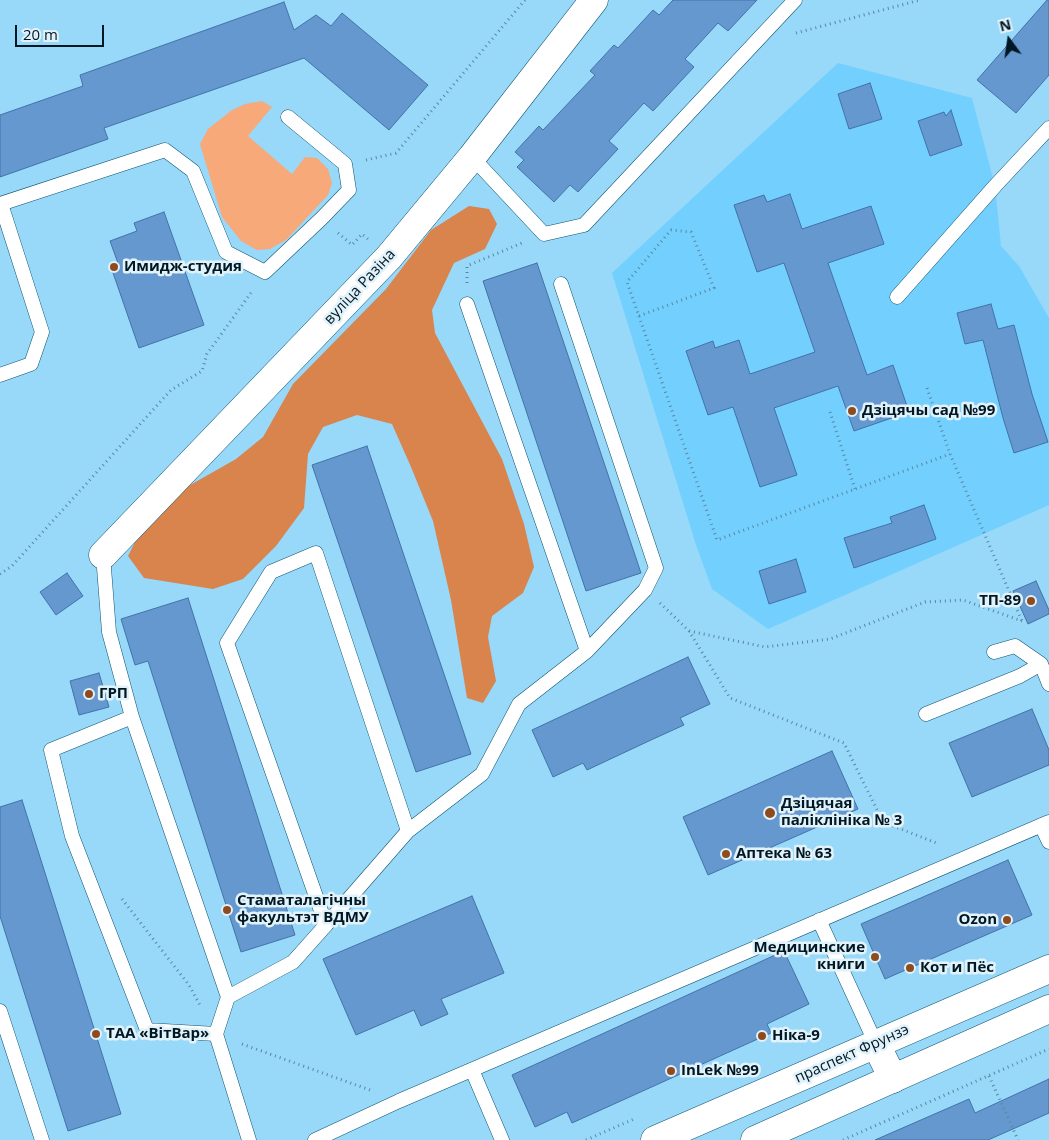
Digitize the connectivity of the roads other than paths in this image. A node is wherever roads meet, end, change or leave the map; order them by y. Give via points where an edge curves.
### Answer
1 (594, 0) edge
2 (794, 0) edge
3 (288, 117) dead end
4 (1049, 128) edge
5 (472, 157) junction
6 (1, 204) edge
7 (561, 284) dead end
8 (897, 298) dead end
9 (467, 304) road end
10 (0, 375) edge
11 (103, 555) joint
12 (587, 652) junction
13 (994, 652) dead end
14 (1040, 664) junction
15 (1049, 684) edge
16 (926, 714) dead end
17 (132, 717) junction
18 (1045, 823) edge
19 (408, 831) junction
20 (1049, 842) edge
21 (819, 920) junction
22 (326, 924) junction
23 (1049, 969) edge
24 (228, 997) junction
25 (1049, 1009) edge
26 (0, 1011) edge
27 (216, 1034) junction
28 (876, 1044) junction
29 (472, 1070) junction
30 (893, 1079) junction
31 (42, 1140) edge
32 (249, 1140) edge
33 (315, 1140) edge
34 (502, 1140) edge
35 (655, 1140) edge
36 (755, 1140) edge

1 - 5 street, вуліца Разіна
2 - 5 lane via 584,225 544,234
3 - 6 lane via 345,164 349,190 265,272 226,252 193,171 165,150
4 - 8 lane
5 - 11 street, вуліца Разіна via 389,257
6 - 10 lane via 42,332 31,364
7 - 12 lane via 656,568 646,590
9 - 12 lane
11 - 17 lane via 109,632
12 - 19 lane via 519,704 482,774
13 - 14 lane via 1015,646
14 - 15 lane
14 - 16 lane via 1020,676
17 - 24 lane
17 - 27 lane via 51,750 72,836 147,1030
18 - 20 lane
18 - 21 lane
19 - 22 lane
19 - 22 lane via 316,553 271,572 227,643
21 - 28 lane
21 - 29 lane
22 - 24 lane via 293,962
23 - 28 street, праспект Фрунзэ
24 - 27 lane
25 - 30 street
26 - 31 lane
27 - 32 lane
28 - 30 street
28 - 35 street, праспект Фрунзэ
29 - 33 lane
29 - 34 lane
30 - 36 street

